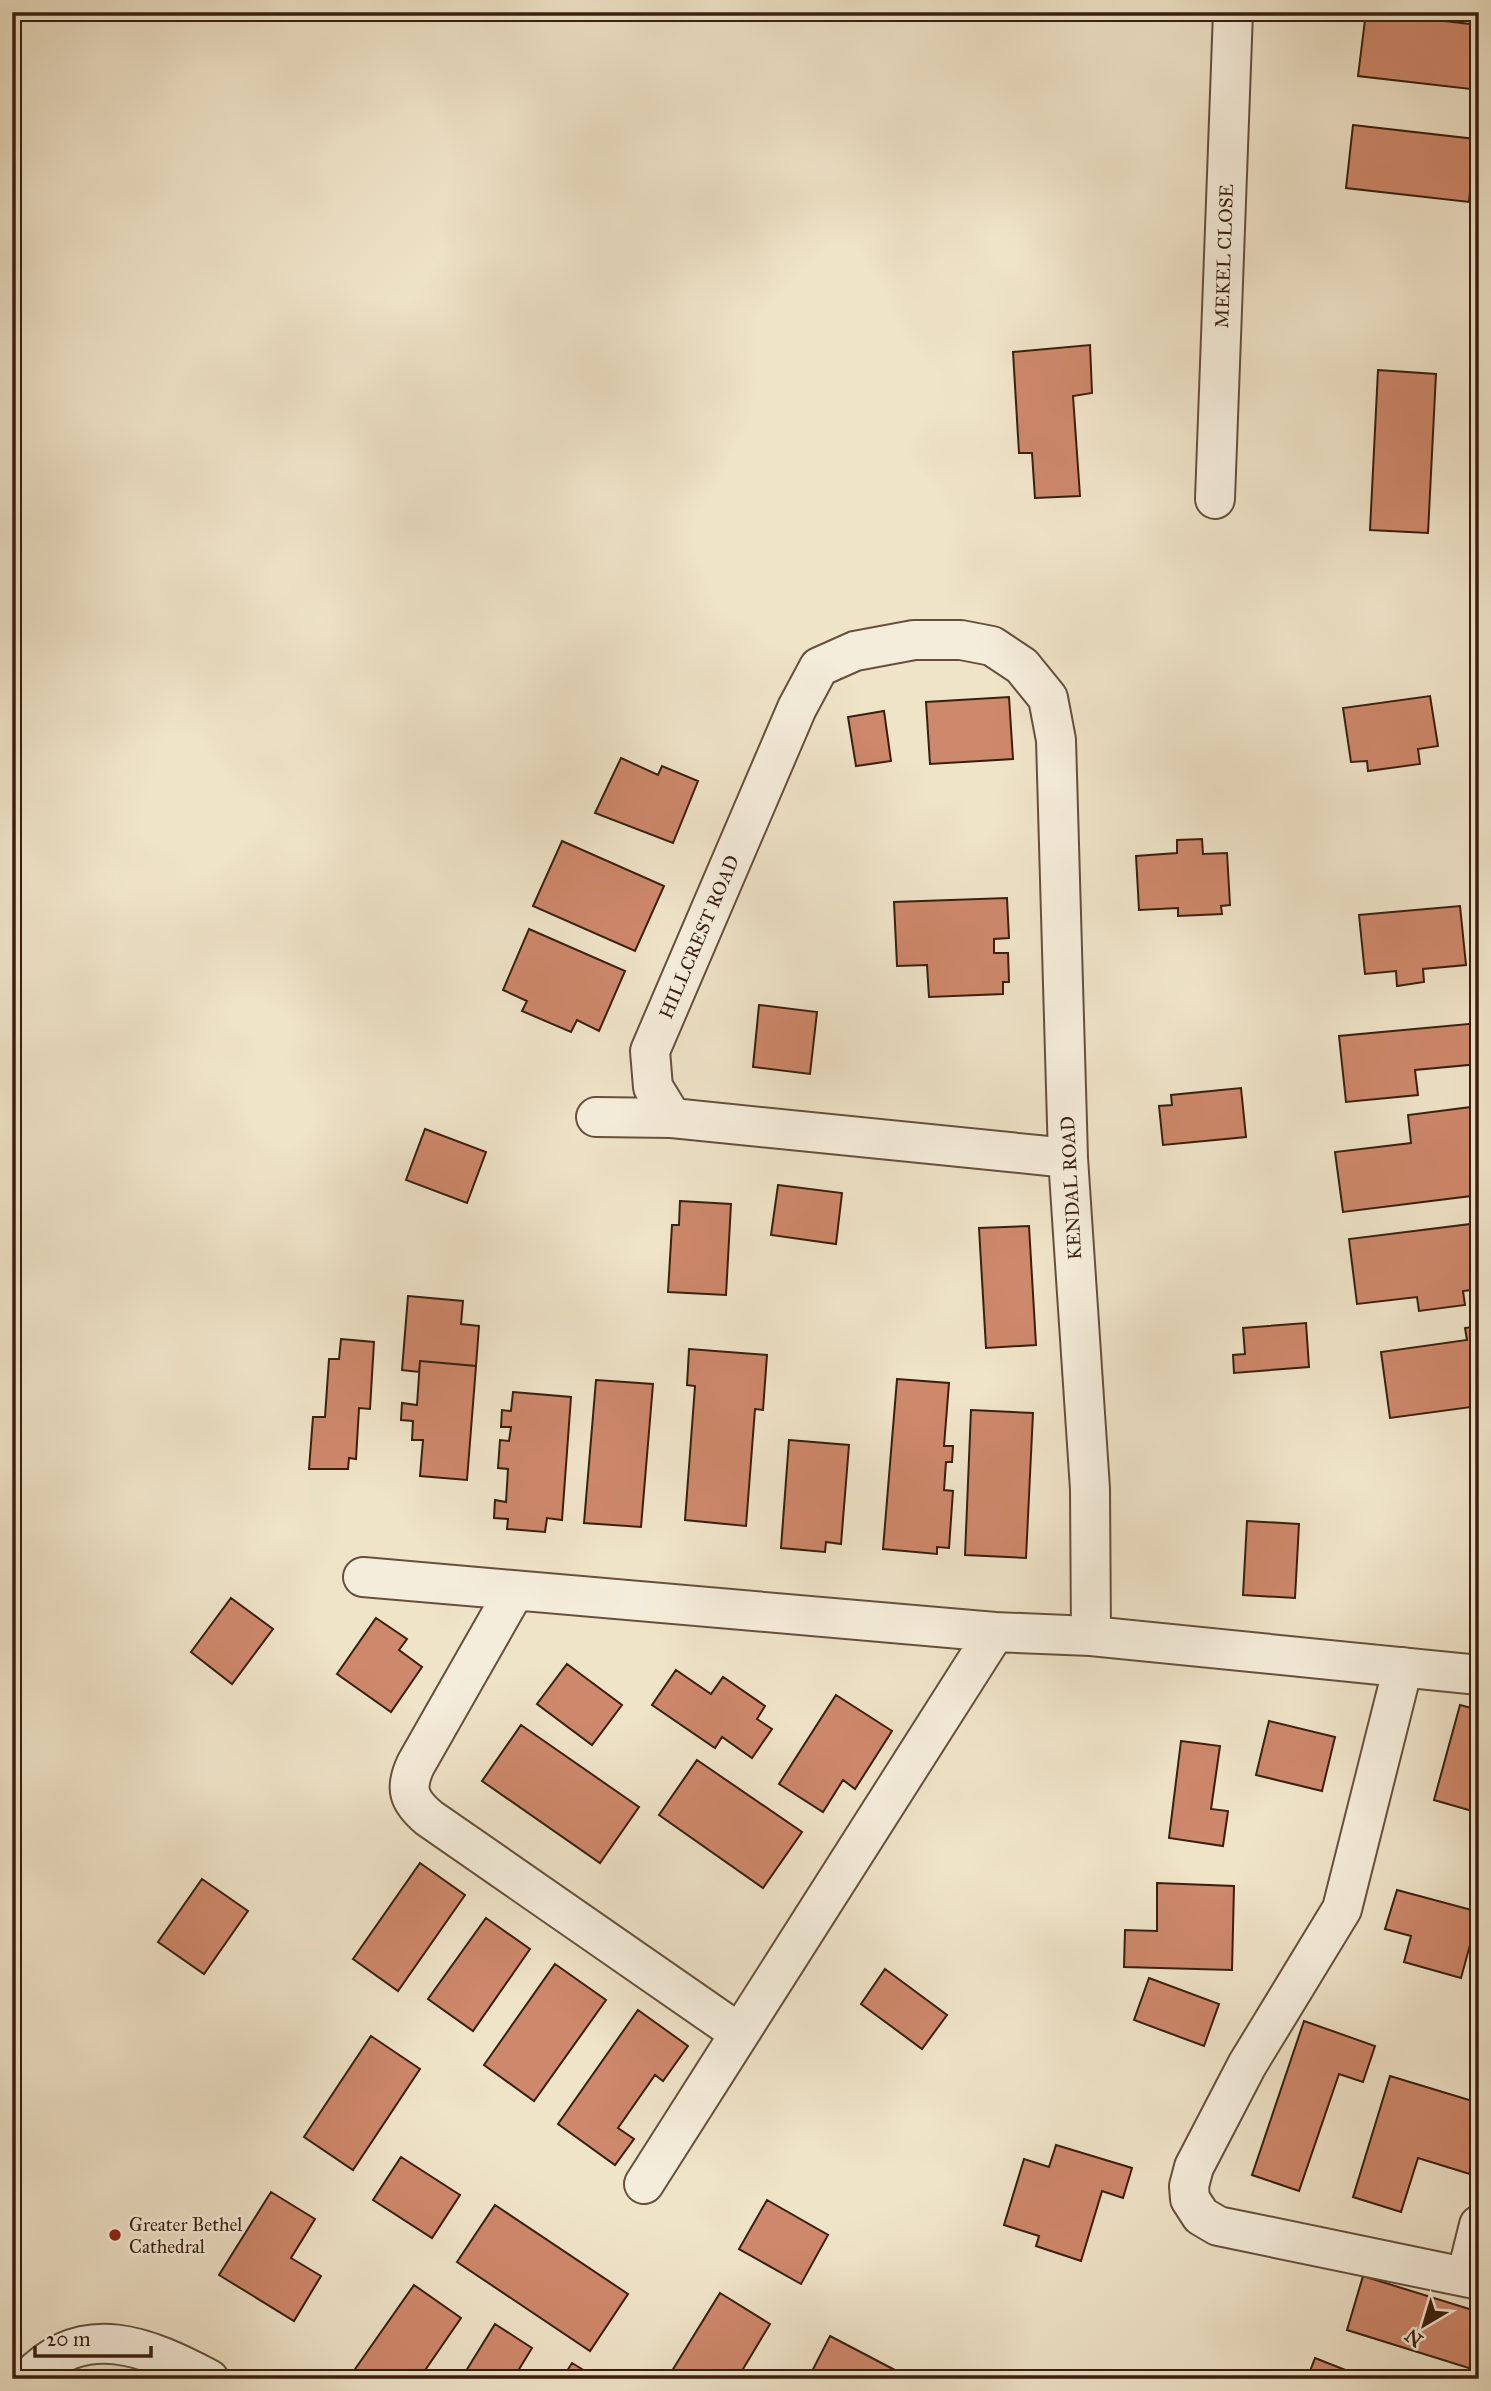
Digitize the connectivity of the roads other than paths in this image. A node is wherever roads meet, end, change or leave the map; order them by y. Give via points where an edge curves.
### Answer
1 (1233, 12) edge
2 (1215, 499) dead end
3 (1056, 740) joint
4 (596, 1117) dead end
5 (672, 1118) junction
6 (1068, 1158) junction
7 (363, 1577) dead end
8 (514, 1592) junction
9 (995, 1633) junction
10 (1091, 1636) junction
11 (1403, 1667) junction
12 (1479, 1675) edge
13 (739, 2033) junction
14 (644, 2184) dead end
15 (1479, 2225) edge
16 (1472, 2279) edge
17 (28, 2379) edge
18 (209, 2379) edge

1 - 2 street, MEKEL CLOSE
3 - 5 street, HILLCREST ROAD via 1048,698 1022,666 992,646 961,640 914,640 855,651 819,667 797,708 650,1051 653,1087
3 - 6 street, KENDAL ROAD
4 - 5 street
5 - 6 street
6 - 10 street, KENDAL ROAD via 1090,1489
7 - 8 street
8 - 9 street
8 - 13 street via 415,1764 407,1783 411,1798 429,1818
9 - 10 street
9 - 13 street
10 - 11 street
11 - 12 street
11 - 16 street via 1342,1909 1241,2077 1194,2166 1188,2192 1196,2211 1218,2225
13 - 14 street
15 - 16 street
17 - 18 street via 55,2357 103,2343 140,2347

